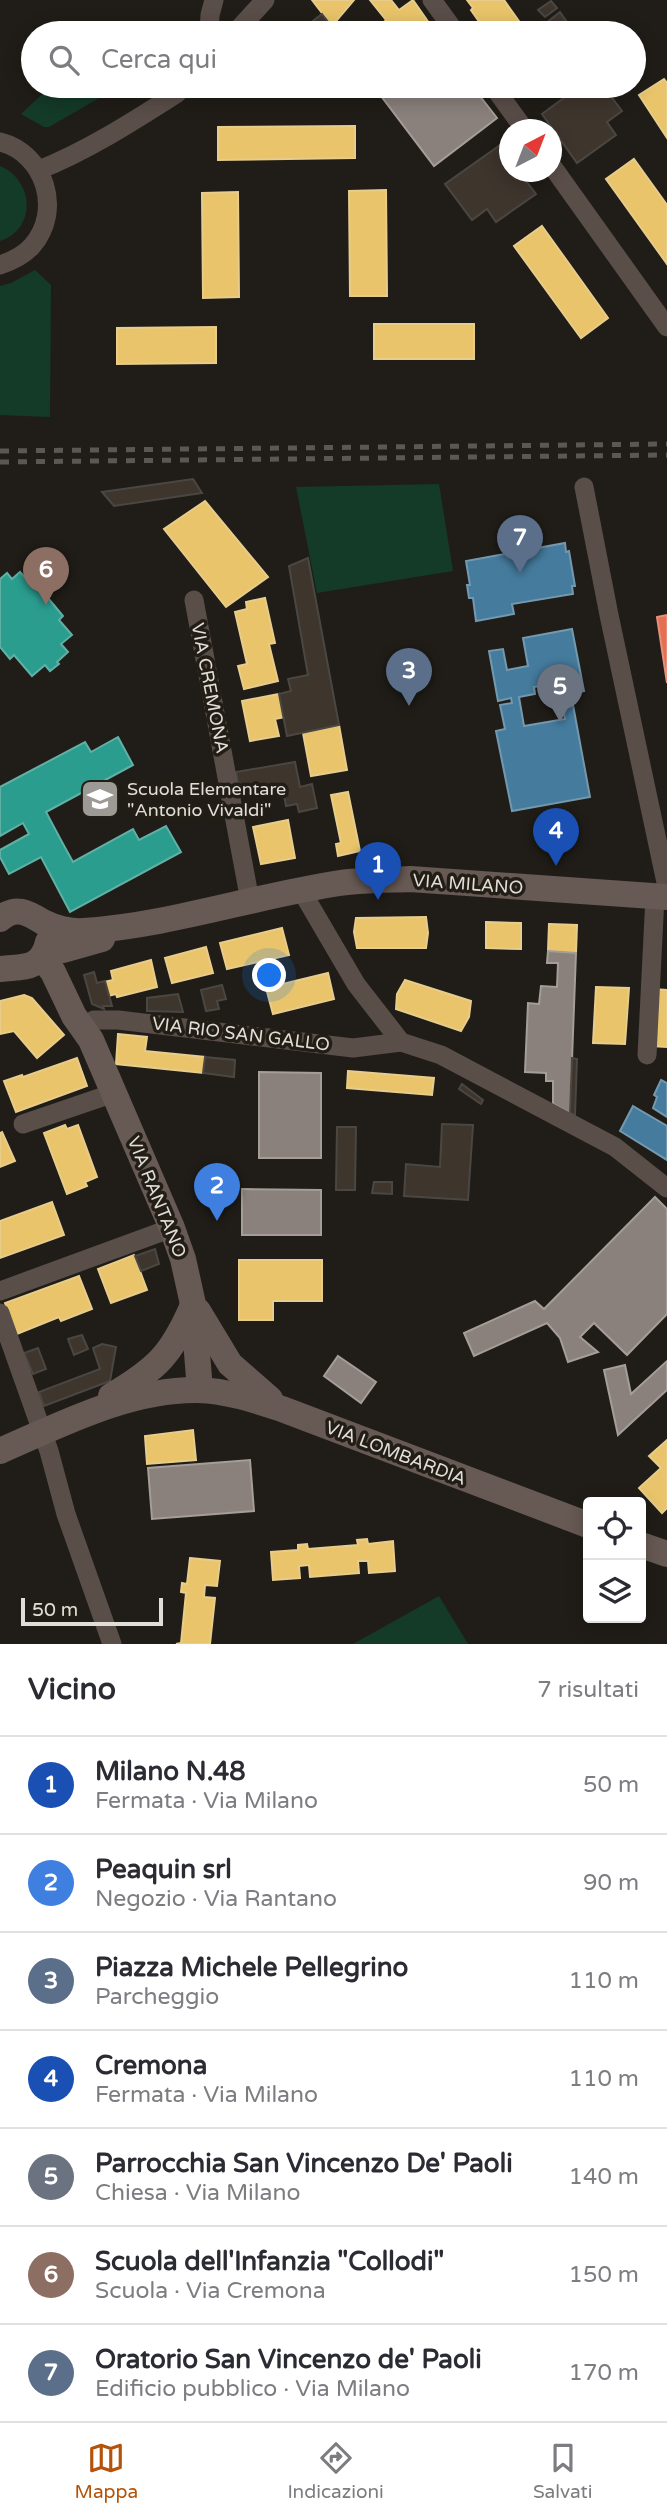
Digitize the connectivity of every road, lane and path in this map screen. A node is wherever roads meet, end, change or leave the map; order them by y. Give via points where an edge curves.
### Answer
1 (214, 0) edge
2 (265, 0) edge
3 (432, 0) edge
4 (210, 21) edge
5 (245, 21) edge
6 (447, 21) edge
7 (164, 98) edge
8 (502, 98) edge
9 (517, 119) edge
10 (0, 142) edge
11 (39, 170) junction
12 (562, 181) edge
13 (0, 265) edge
14 (667, 327) edge
15 (584, 487) dead end
16 (194, 600) dead end
17 (301, 890) junction
18 (663, 894) edge
19 (250, 901) junction
20 (16, 913) edge
21 (146, 924) junction
22 (83, 945) junction
23 (20, 962) edge
24 (78, 1021) junction
25 (401, 1042) junction
26 (647, 1055) dead end
27 (114, 1093) junction
28 (23, 1124) dead end
29 (667, 1188) edge
30 (173, 1228) junction
31 (0, 1291) edge
32 (193, 1304) junction
33 (0, 1313) edge
34 (200, 1390) junction
35 (282, 1409) junction
36 (54, 1428) junction
37 (0, 1451) edge
38 (583, 1523) edge
39 (646, 1547) edge
40 (667, 1555) edge
41 (112, 1644) edge

1 - 4 street
2 - 5 street
3 - 6 street
7 - 11 street via 112,133
8 - 9 street
10 - 11 street via 26,155
11 - 13 street via 47,189 43,229 32,246
12 - 14 street
15 - 18 street
16 - 19 street, VIA CREMONA
17 - 18 street, VIA MILANO via 410,880
17 - 19 street, VIA MILANO
17 - 25 street via 356,984
18 - 26 street
19 - 21 street, VIA MILANO
20 - 21 street, VIA MILANO via 82,932
20 - 23 street, VIA MILANO via 48,934
21 - 22 street, VIA MILANO
22 - 23 street, VIA MILANO
22 - 24 street via 70,964 69,976
23 - 24 street, VIA RANTANO
24 - 25 street, VIA RIO SAN GALLO via 118,1020 353,1048
24 - 27 street, VIA RANTANO
25 - 29 street, VIA RIO SAN GALLO via 441,1055 615,1147
27 - 28 street
27 - 30 street, VIA RANTANO
30 - 31 street
30 - 32 street, VIA RANTANO
32 - 34 street, VIA RANTANO
32 - 35 street, VIA RANTANO via 230,1364
32 - 36 street via 158,1365
33 - 36 street
34 - 35 street, VIA LOMBARDIA
34 - 36 street, VIA LOMBARDIA via 144,1396
35 - 38 street, VIA LOMBARDIA
36 - 37 street
36 - 41 street via 66,1514
39 - 40 street

